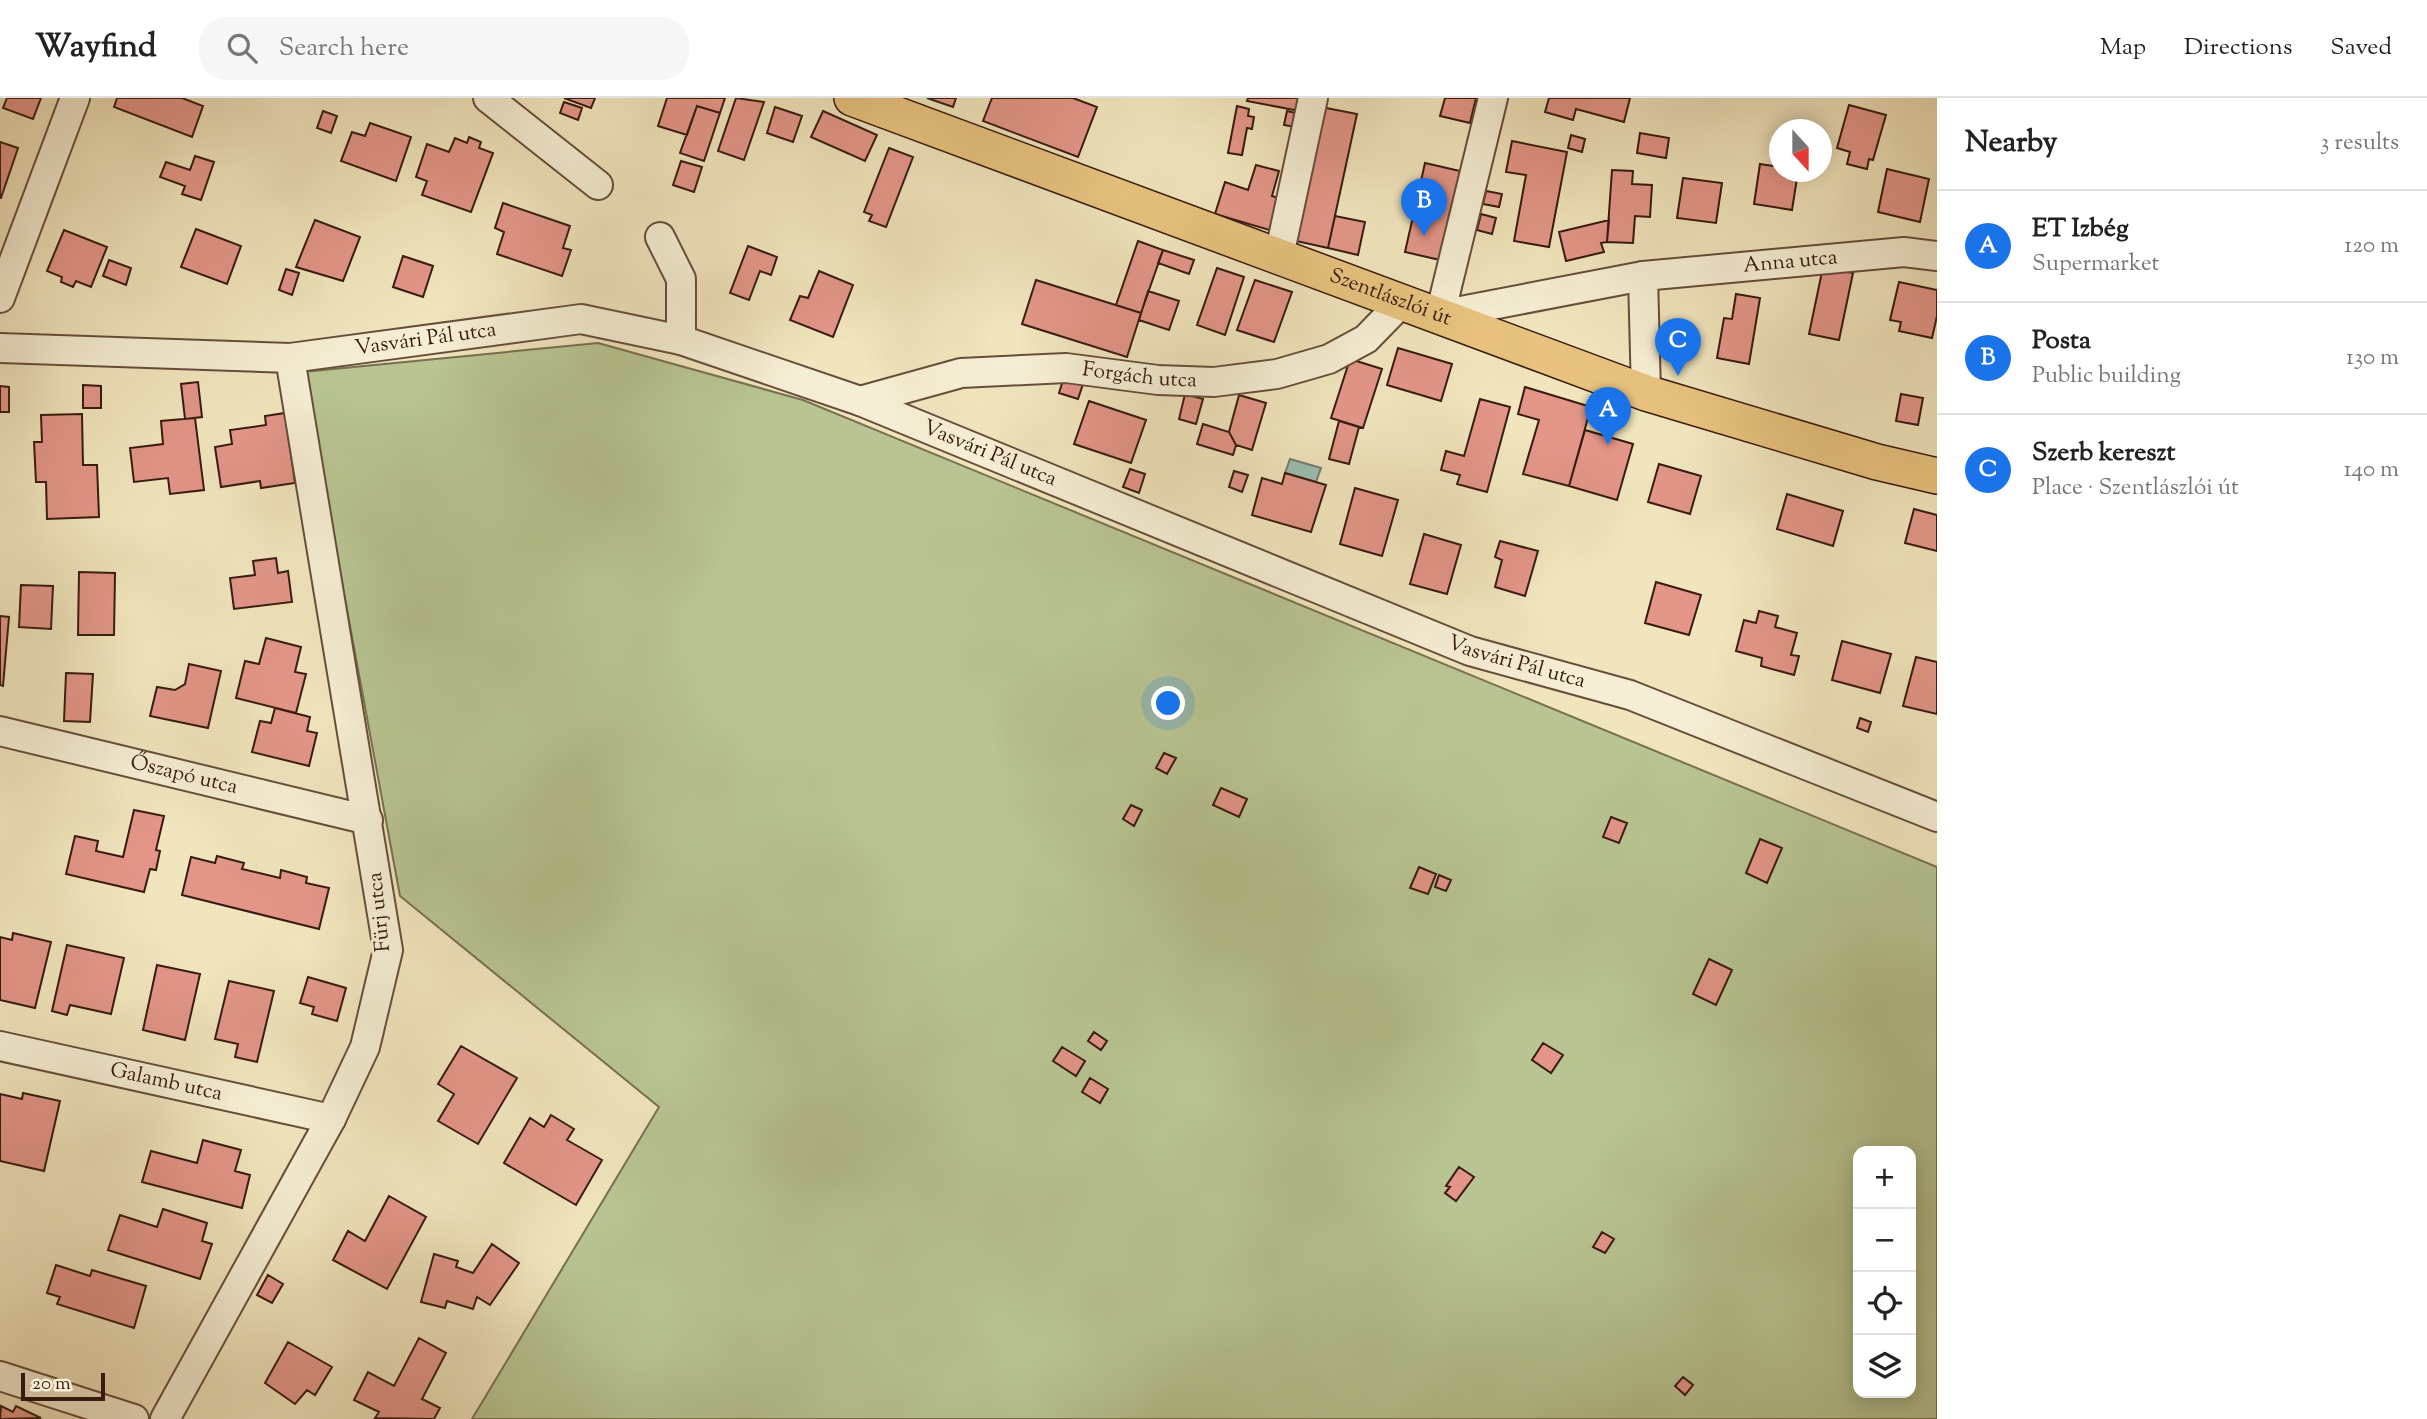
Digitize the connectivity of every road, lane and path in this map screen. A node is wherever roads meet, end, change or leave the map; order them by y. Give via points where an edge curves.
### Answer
1 (75, 98) edge
2 (488, 98) edge
3 (852, 98) edge
4 (1313, 98) edge
5 (1493, 98) edge
6 (598, 185) dead end
7 (660, 237) dead end
8 (1279, 256) junction
9 (1937, 256) edge
10 (1643, 276) junction
11 (0, 298) edge
12 (1401, 303) junction
13 (1440, 315) junction
14 (681, 340) junction
15 (0, 348) edge
16 (290, 358) junction
17 (1646, 393) junction
18 (860, 401) junction
19 (1937, 476) edge
20 (0, 731) edge
21 (1937, 817) edge
22 (368, 820) junction
23 (0, 1046) edge
24 (331, 1119) junction
25 (0, 1376) edge
26 (134, 1419) edge
27 (165, 1419) edge

1 - 11 street
2 - 6 street
3 - 8 main road, Szentlászlói út
4 - 8 street
5 - 13 street
7 - 14 street via 681,279
8 - 12 main road, Szentlászlói út
9 - 10 street, Anna utca via 1904,252
10 - 13 street, Anna utca
10 - 17 street
12 - 13 main road, Szentlászlói út
12 - 18 street, Forgách utca via 1366,339 1329,359 1277,374 1214,382 1066,368 961,373
13 - 17 main road, Szentlászlói út
14 - 16 street, Vasvári Pál utca via 581,319
14 - 18 street, Vasvári Pál utca
15 - 16 street, Vasvári Pál utca
16 - 22 street, Fürj utca
17 - 19 main road, Szentlászlói út
18 - 21 street, Vasvári Pál utca via 1471,650 1630,695
20 - 22 street, Őszapó utca
22 - 24 street, Fürj utca via 388,950 365,1047
23 - 24 street, Galamb utca
24 - 27 street, Fürj utca
25 - 26 street

